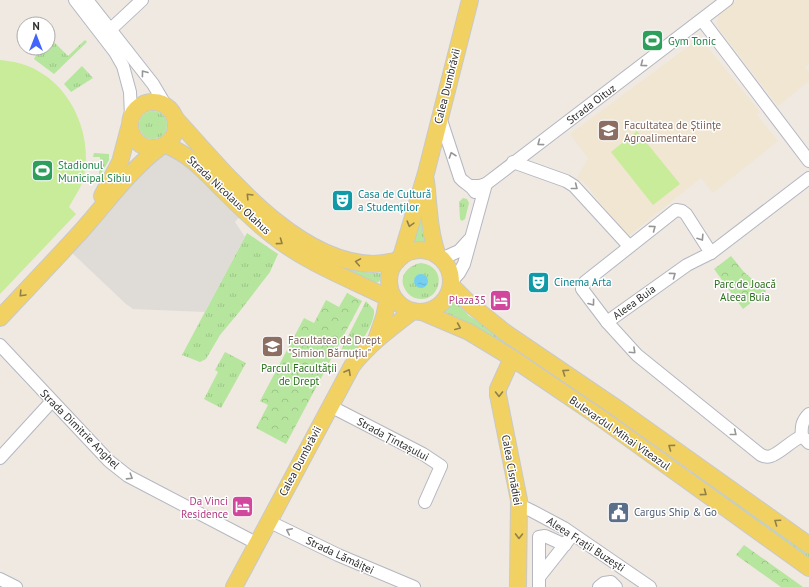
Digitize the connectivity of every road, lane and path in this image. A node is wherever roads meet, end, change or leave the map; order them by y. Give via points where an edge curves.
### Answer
1 (76, 0) edge
2 (87, 0) edge
3 (142, 0) edge
4 (470, 0) edge
5 (713, 0) edge
6 (727, 0) edge
7 (705, 18) junction
8 (111, 29) junction
9 (170, 112) junction
10 (439, 116) junction
11 (130, 122) junction
12 (162, 146) junction
13 (513, 162) junction
14 (809, 162) edge
15 (426, 173) junction
16 (809, 178) edge
17 (486, 184) junction
18 (472, 186) junction
19 (480, 205) junction
20 (83, 228) junction
21 (471, 237) junction
22 (629, 246) junction
23 (711, 253) junction
24 (440, 257) junction
25 (399, 259) junction
26 (451, 284) junction
27 (392, 295) junction
28 (417, 311) junction
29 (0, 318) edge
30 (607, 322) junction
31 (376, 340) junction
32 (0, 346) edge
33 (512, 358) junction
34 (546, 360) junction
35 (52, 401) junction
36 (330, 406) junction
37 (618, 409) junction
38 (809, 414) edge
39 (606, 423) junction
40 (805, 440) edge
41 (0, 458) edge
42 (425, 502) dead end
43 (520, 509) junction
44 (268, 520) junction
45 (573, 534) junction
46 (256, 543) junction
47 (565, 544) junction
48 (809, 544) edge
49 (809, 568) edge
50 (628, 571) junction
51 (0, 579) edge
52 (539, 582) edge
53 (391, 583) edge
54 (615, 585) edge
55 (16, 587) edge
56 (234, 587) edge
57 (414, 587) edge
58 (518, 587) edge
59 (599, 587) edge
60 (650, 587) edge

1 - 11 street via 123,66 130,92
2 - 8 street, Strada Nicolaus Olahus
3 - 8 street
4 - 10 main road, Calea Dumbrăvii
5 - 7 street
6 - 7 street, Strada Oituz
7 -> 13 street, Strada Oituz
7 - 14 street
9 -> 8 street, Strada Nicolaus Olahus via 153,84
9 - 11 main road via 156,102 146,103 137,108
9 - 12 main road via 176,128 175,133 170,142
25 -> 9 main road, Strada Nicolaus Olahus via 374,264 354,262 325,252 294,234 257,205
10 - 15 main road, Calea Dumbrăvii
18 -> 10 street via 460,178
11 - 12 main road via 133,138 137,143 148,148
11 - 20 main road via 120,162
12 - 20 main road via 135,170
12 -> 27 main road, Strada Nicolaus Olahus via 182,152 195,162 251,218 284,244 310,260
13 - 17 street, Strada Oituz
13 -> 22 street via 574,186
15 - 24 main road, Calea Dumbrăvii via 430,227 433,243
15 -> 25 main road, Calea Dumbrăvii
16 - 23 street, Aleea Buia
17 - 18 street
17 - 19 street
18 - 19 street
19 - 21 street
20 -> 29 main road
21 - 24 street via 459,251
21 - 26 street via 461,270
22 -> 23 street, Aleea Buia via 676,210 680,210 686,214
22 -> 30 street, Aleea Buia via 583,285 582,289
30 -> 23 street, Aleea Buia via 686,265
24 - 25 main road via 422,250 411,252
24 - 26 main road via 448,267
25 - 27 main road via 390,276
26 - 28 main road via 447,297 438,306
26 - 34 main road, Bulevardul Mihai Viteazul via 478,311
27 - 28 main road
27 - 31 main road, Calea Dumbrăvii
28 - 31 main road, Calea Dumbrăvii
28 -> 33 main road, Bulevardul Mihai Viteazul via 469,332
30 -> 40 street via 637,355 761,455 770,457 794,440
36 -> 31 main road, Calea Dumbrăvii via 352,366
32 - 35 street, Strada Dimitrie Anghel
33 - 34 main road via 518,354 526,354
33 - 39 main road, Bulevardul Mihai Viteazul
33 -> 43 main road, Calea Cisnădiei via 498,389 498,395
37 -> 34 main road, Bulevardul Mihai Viteazul
35 - 41 street
35 -> 46 street, Strada Dimitrie Anghel via 108,461 128,476
36 - 42 street, Strada Țintașului via 441,466
36 - 44 main road, Calea Dumbrăvii
37 - 39 main road via 616,422
48 -> 37 main road, Bulevardul Mihai Viteazul
38 - 40 street via 801,425
39 -> 49 main road, Bulevardul Mihai Viteazul
43 - 45 street, Aleea Frații Buzești via 526,508
43 -> 58 main road, Calea Cisnădiei
44 - 46 main road, Calea Dumbrăvii
53 -> 44 street, Strada Lămâiței
45 - 47 street
45 - 50 street, Aleea Frații Buzești
46 - 56 main road, Calea Dumbrăvii
47 - 52 street
47 - 52 street via 545,536 539,537
50 - 54 street
50 - 60 street, Aleea Frații Buzești
51 - 55 street
53 - 57 street, Strada Lămâiței
54 - 59 street via 606,582

